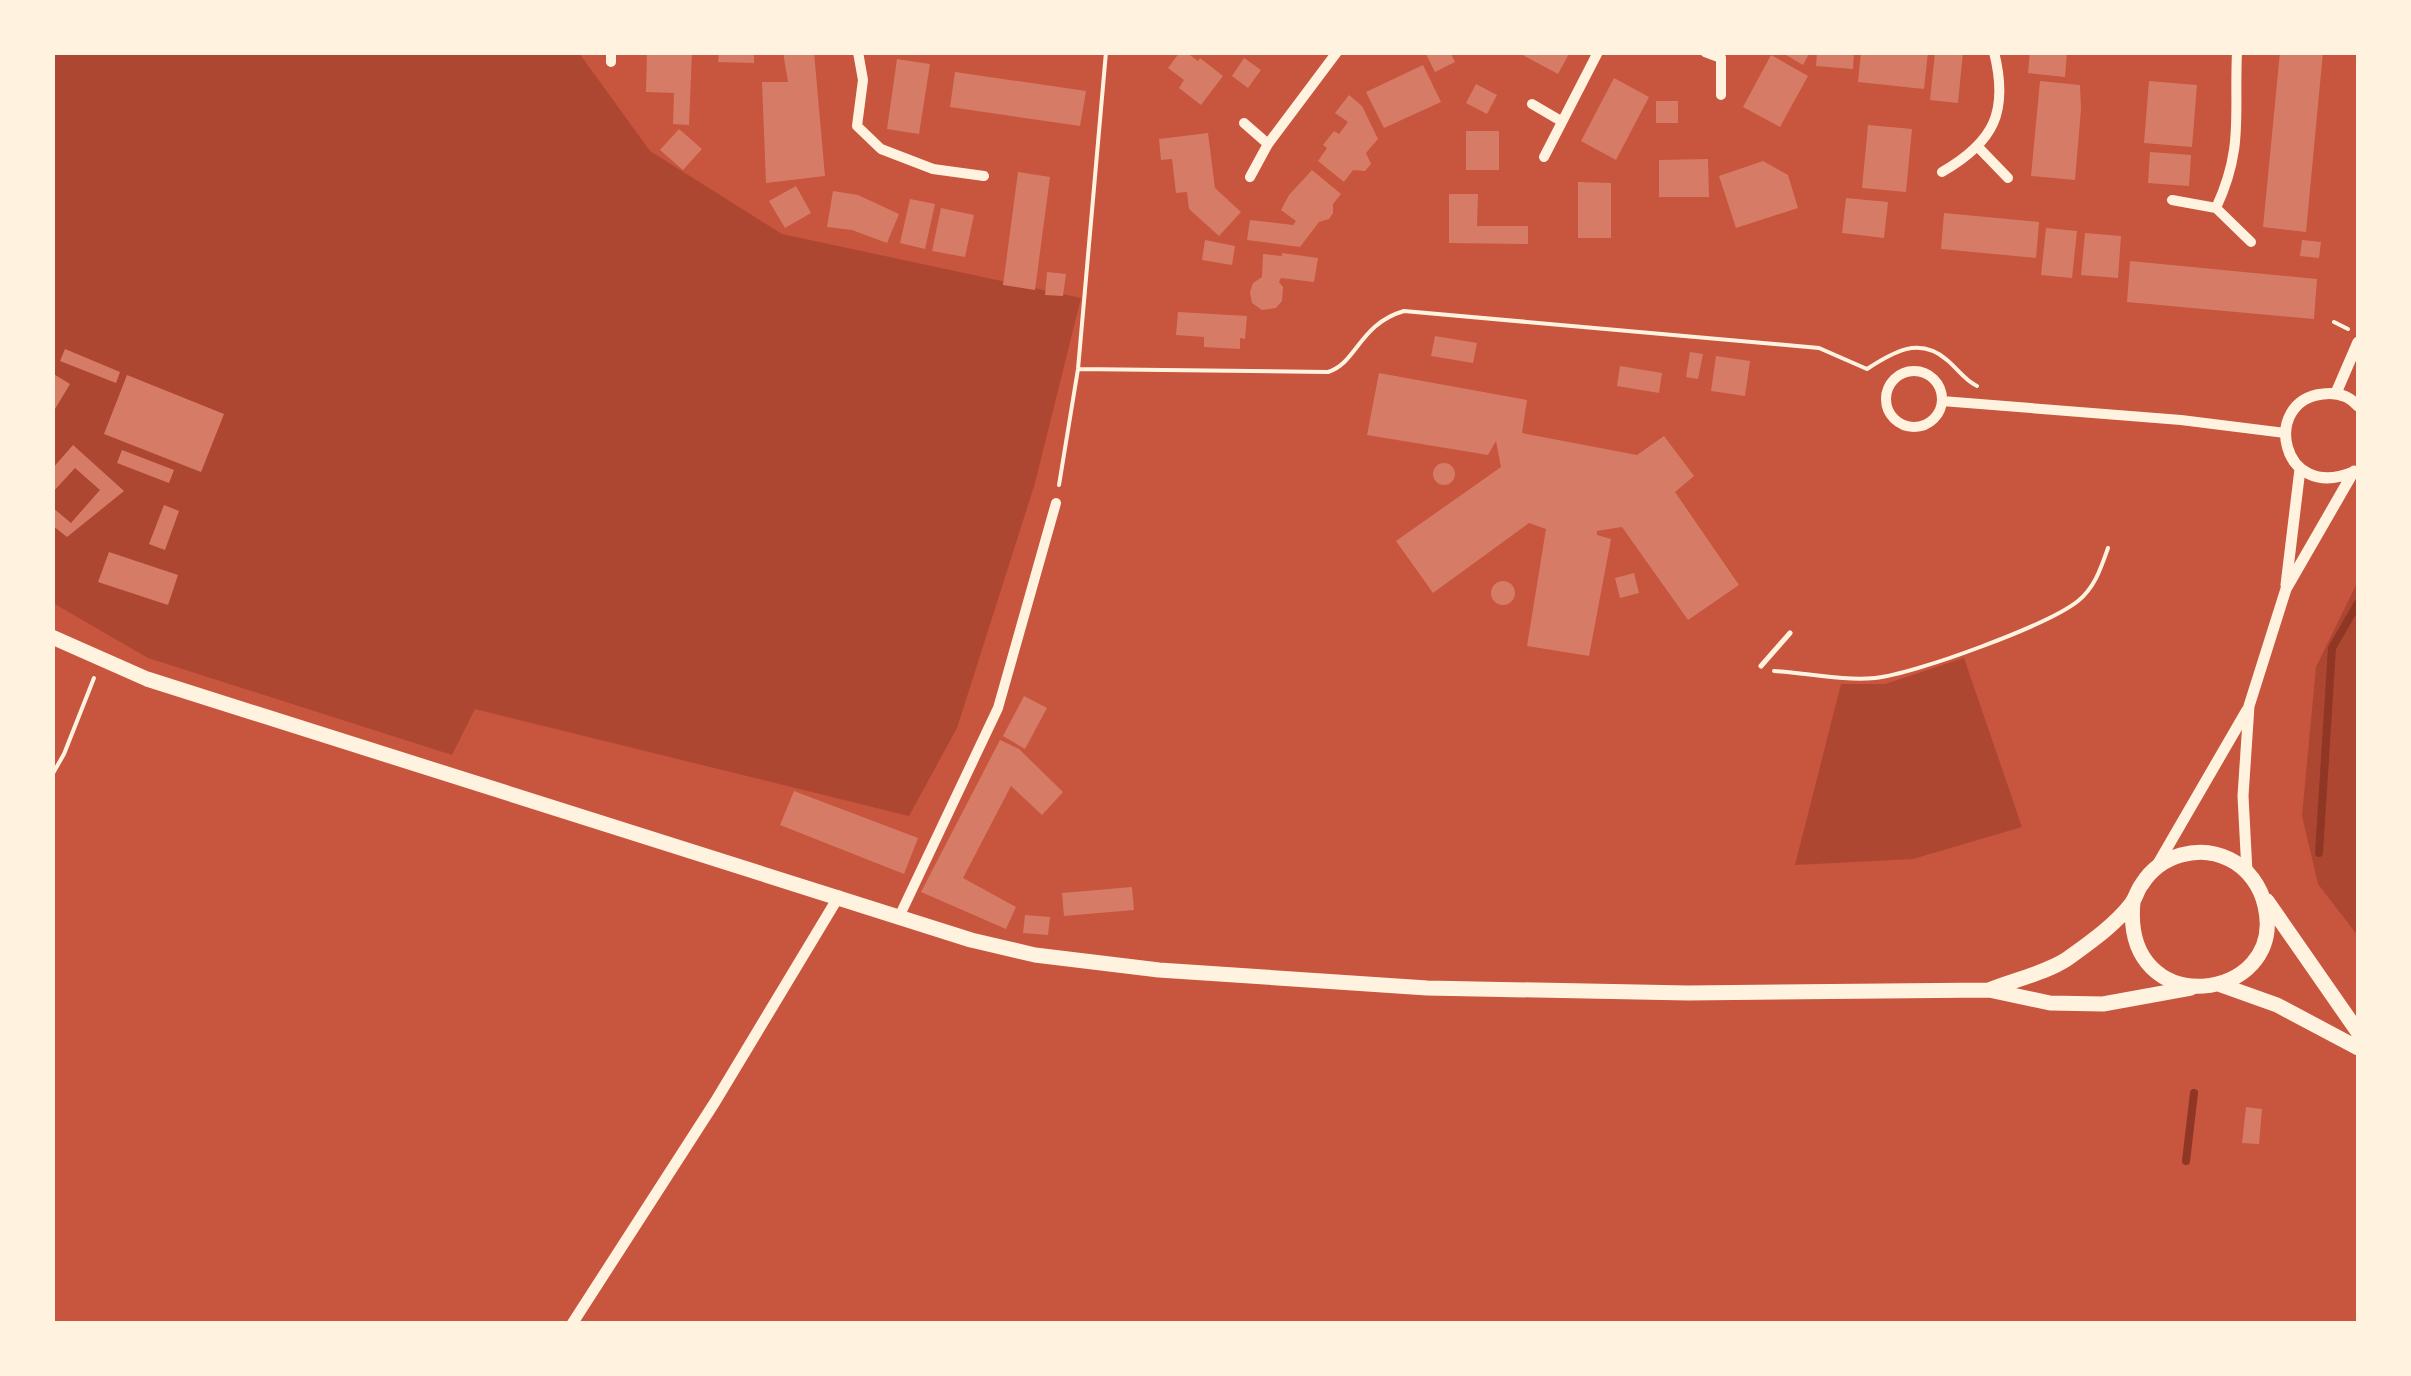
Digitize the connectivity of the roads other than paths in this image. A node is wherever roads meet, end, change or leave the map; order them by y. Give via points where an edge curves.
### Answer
1 (858, 52) edge
2 (1337, 52) edge
3 (1598, 52) edge
4 (1705, 52) edge
5 (1994, 52) edge
6 (2237, 52) edge
7 (1723, 55) edge
8 (1722, 95) dead end
9 (1532, 104) dead end
10 (1561, 121) junction
11 (1244, 123) dead end
12 (1268, 144) junction
13 (1979, 148) junction
14 (1544, 157) dead end
15 (1942, 172) dead end
16 (984, 176) dead end
17 (1250, 177) dead end
18 (2008, 178) dead end
19 (2172, 200) dead end
20 (2216, 208) junction
21 (2251, 242) dead end
22 (2358, 342) edge
23 (2336, 393) junction
24 (1942, 401) junction
25 (2358, 406) edge
26 (2285, 433) junction
27 (2300, 469) junction
28 (2356, 469) edge
29 (1056, 503) road end
30 (2286, 589) junction
31 (1790, 633) dead end
32 (52, 637) edge
33 (1761, 666) road end
34 (2249, 706) junction
35 (2156, 867) junction
36 (2247, 872) junction
37 (2262, 894) junction
38 (839, 896) junction
39 (2134, 902) junction
40 (899, 917) junction
41 (2221, 985) junction
42 (2191, 988) junction
43 (1989, 990) junction
44 (2358, 1032) edge
45 (2358, 1048) edge
46 (572, 1324) edge

1 - 16 street via 858,126 881,149 932,169
2 - 12 street
3 - 10 street
4 - 7 street
5 - 13 street via 1998,112
6 - 20 street via 2236,150
7 - 8 street
9 - 10 street
10 - 14 street
11 - 12 street
12 - 17 street
13 - 15 street
13 - 18 street
19 - 20 street
20 - 21 street
22 - 23 street
23 - 25 street
23 - 26 street via 2302,402
24 - 24 street via 1924,425 1908,426 1894,420 1886,391 1893,379 1918,371 1931,376
24 - 26 street
26 - 27 street
27 - 28 street via 2336,479
27 - 30 street
28 - 30 street
29 - 40 street via 998,708
30 - 34 street
31 - 33 lane
32 - 38 main road via 166,685
34 - 35 street
34 - 36 street
35 - 36 main road via 2192,852 2212,853
35 - 39 main road
36 - 37 main road
37 - 41 main road via 2266,926 2256,958
37 - 44 main road
38 - 40 main road
38 - 46 street
39 - 42 main road via 2137,948 2150,967
39 - 43 main road via 2063,962
40 - 43 main road via 1035,955 1427,988 1688,994
41 - 42 main road
41 - 45 main road via 2277,1005
42 - 43 main road via 2103,1004 2050,1003

